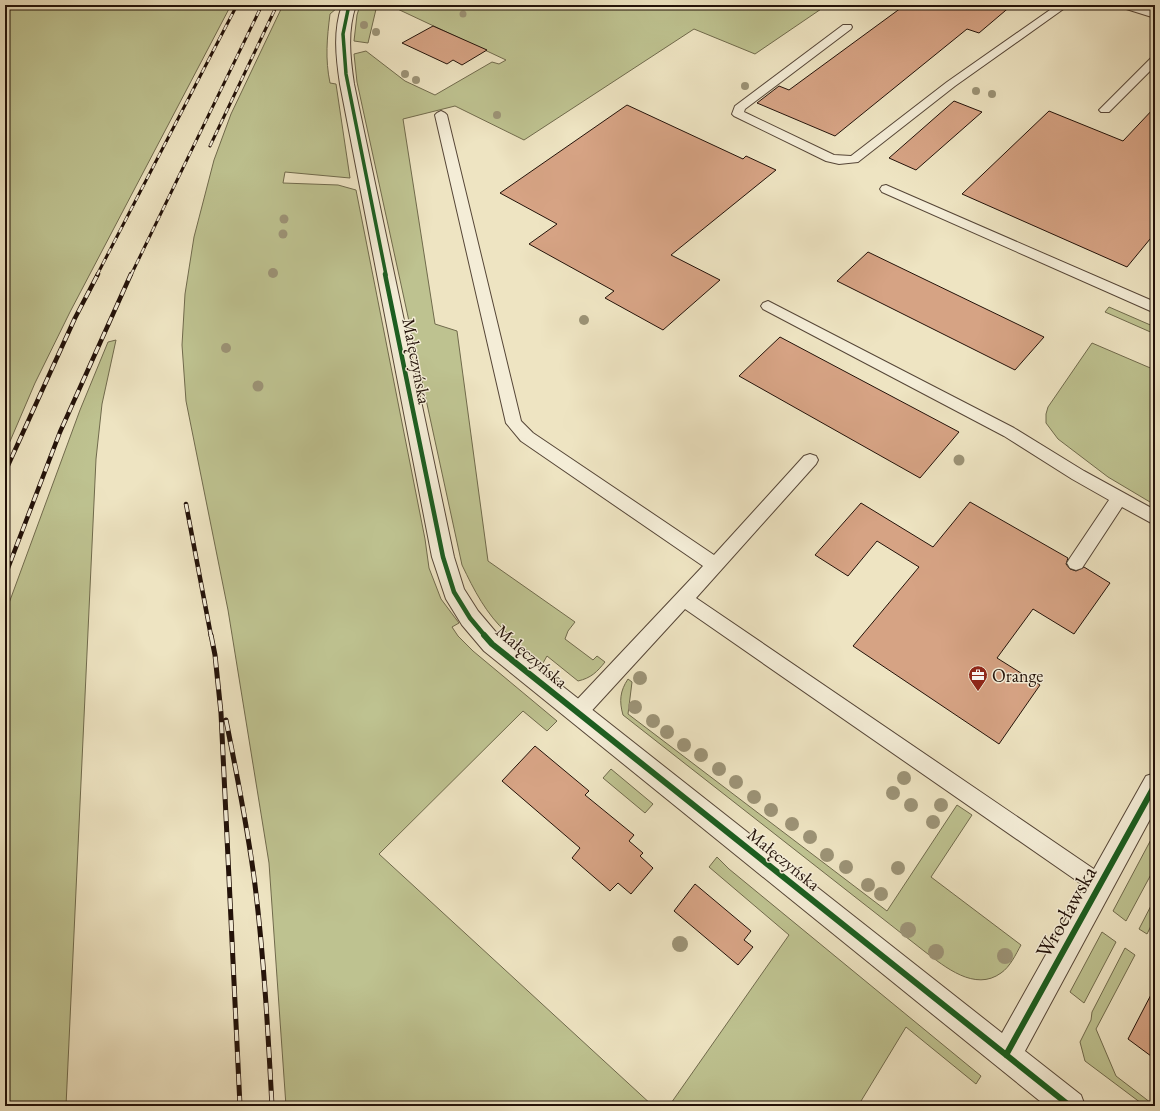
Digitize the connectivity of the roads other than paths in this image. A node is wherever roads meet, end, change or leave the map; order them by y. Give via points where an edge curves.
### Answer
1 (349, 5) edge
2 (1064, 5) edge
3 (1124, 5) edge
4 (1155, 15) edge
5 (847, 27) dead end
6 (1155, 60) edge
7 (1105, 110) dead end
8 (441, 115) dead end
9 (886, 189) dead end
10 (768, 306) dead end
11 (1155, 308) edge
12 (810, 460) dead end
13 (1119, 498) junction
14 (1155, 518) edge
15 (1076, 563) dead end
16 (715, 565) junction
17 (684, 599) junction
18 (578, 712) junction
19 (1155, 785) edge
20 (1100, 885) junction
21 (1006, 1055) junction
22 (1070, 1106) edge

1 - 18 street, Małęczyńska via 342,38 347,84 443,557 454,592 470,618 492,644
2 - 5 lane via 951,84 854,159 839,160 825,156 738,114 740,108
3 - 4 lane
6 - 7 lane
8 - 16 lane via 514,424 527,437
9 - 11 lane
10 - 13 lane via 1009,432
12 - 16 lane
13 - 14 lane
13 - 15 lane
16 - 17 lane
17 - 18 lane
17 - 20 lane
18 - 21 street, Małęczyńska
19 - 20 street, Wrocławska
20 - 21 street, Wrocławska
21 - 22 street, Małęczyńska

